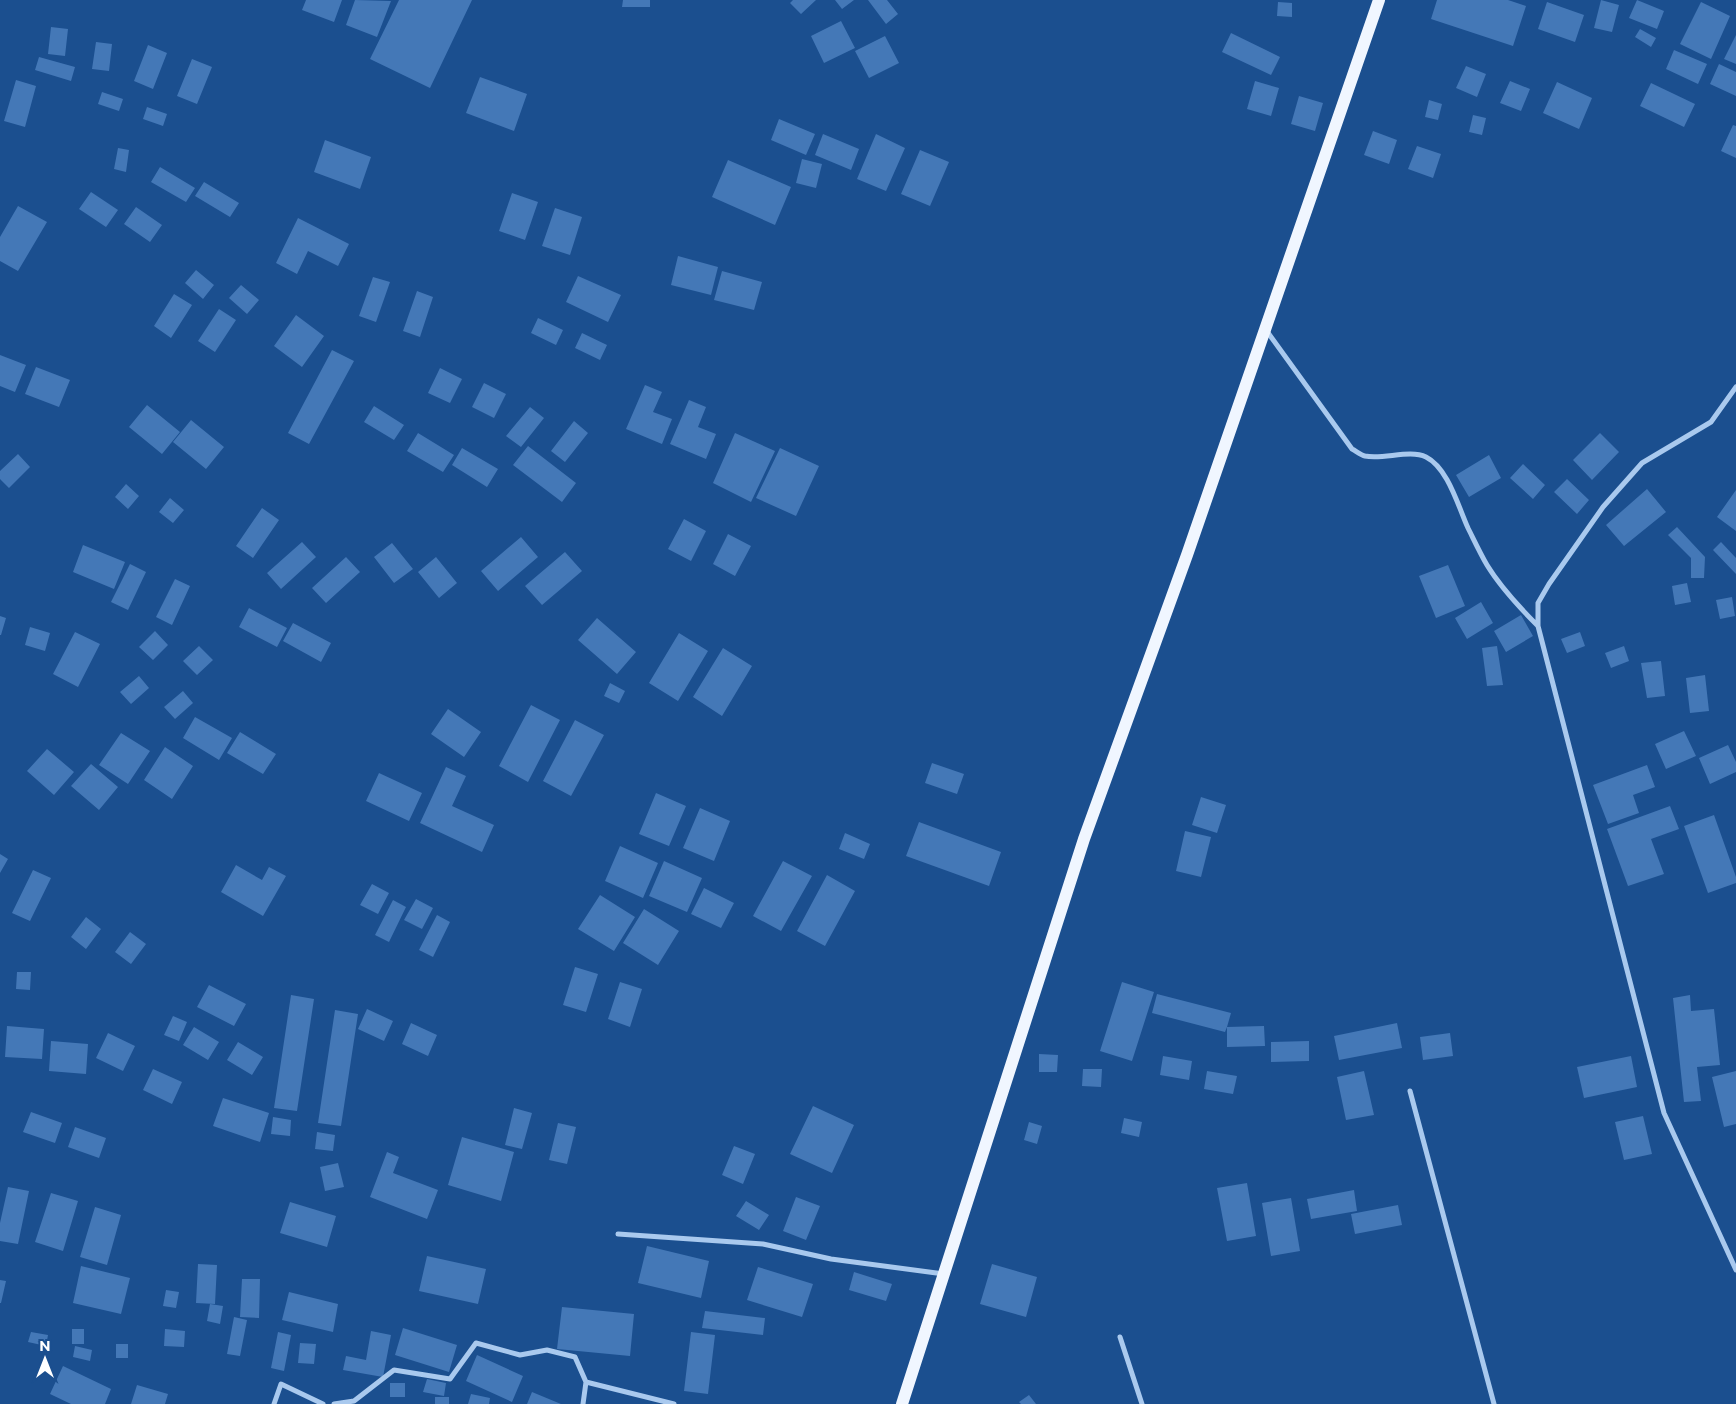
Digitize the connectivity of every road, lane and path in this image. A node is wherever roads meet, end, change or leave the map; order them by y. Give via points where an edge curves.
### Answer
1 (1379, 0) edge
2 (1265, 330) junction
3 (1736, 387) edge
4 (1538, 626) junction
5 (1410, 1091) dead end
6 (618, 1234) dead end
7 (1736, 1270) edge
8 (945, 1274) junction
9 (1120, 1337) dead end
10 (586, 1382) junction
11 (274, 1404) edge
12 (324, 1404) edge
13 (334, 1404) edge
14 (584, 1404) edge
15 (674, 1404) edge
16 (902, 1404) edge
17 (1142, 1404) edge
18 (1494, 1404) edge

1 - 2 main road
2 - 4 street via 1352,449 1365,456 1425,456 1438,467 1487,564 1508,594
2 - 8 main road via 1084,839
3 - 4 street via 1711,422 1642,463 1603,507 1538,602
4 - 7 street via 1664,1113
5 - 18 street
6 - 8 street via 763,1244 831,1259
8 - 16 main road
9 - 17 street
10 - 13 street via 575,1357 547,1350 520,1355 476,1343 450,1379 394,1370 354,1401
10 - 14 street
10 - 15 street
11 - 12 street via 281,1384

